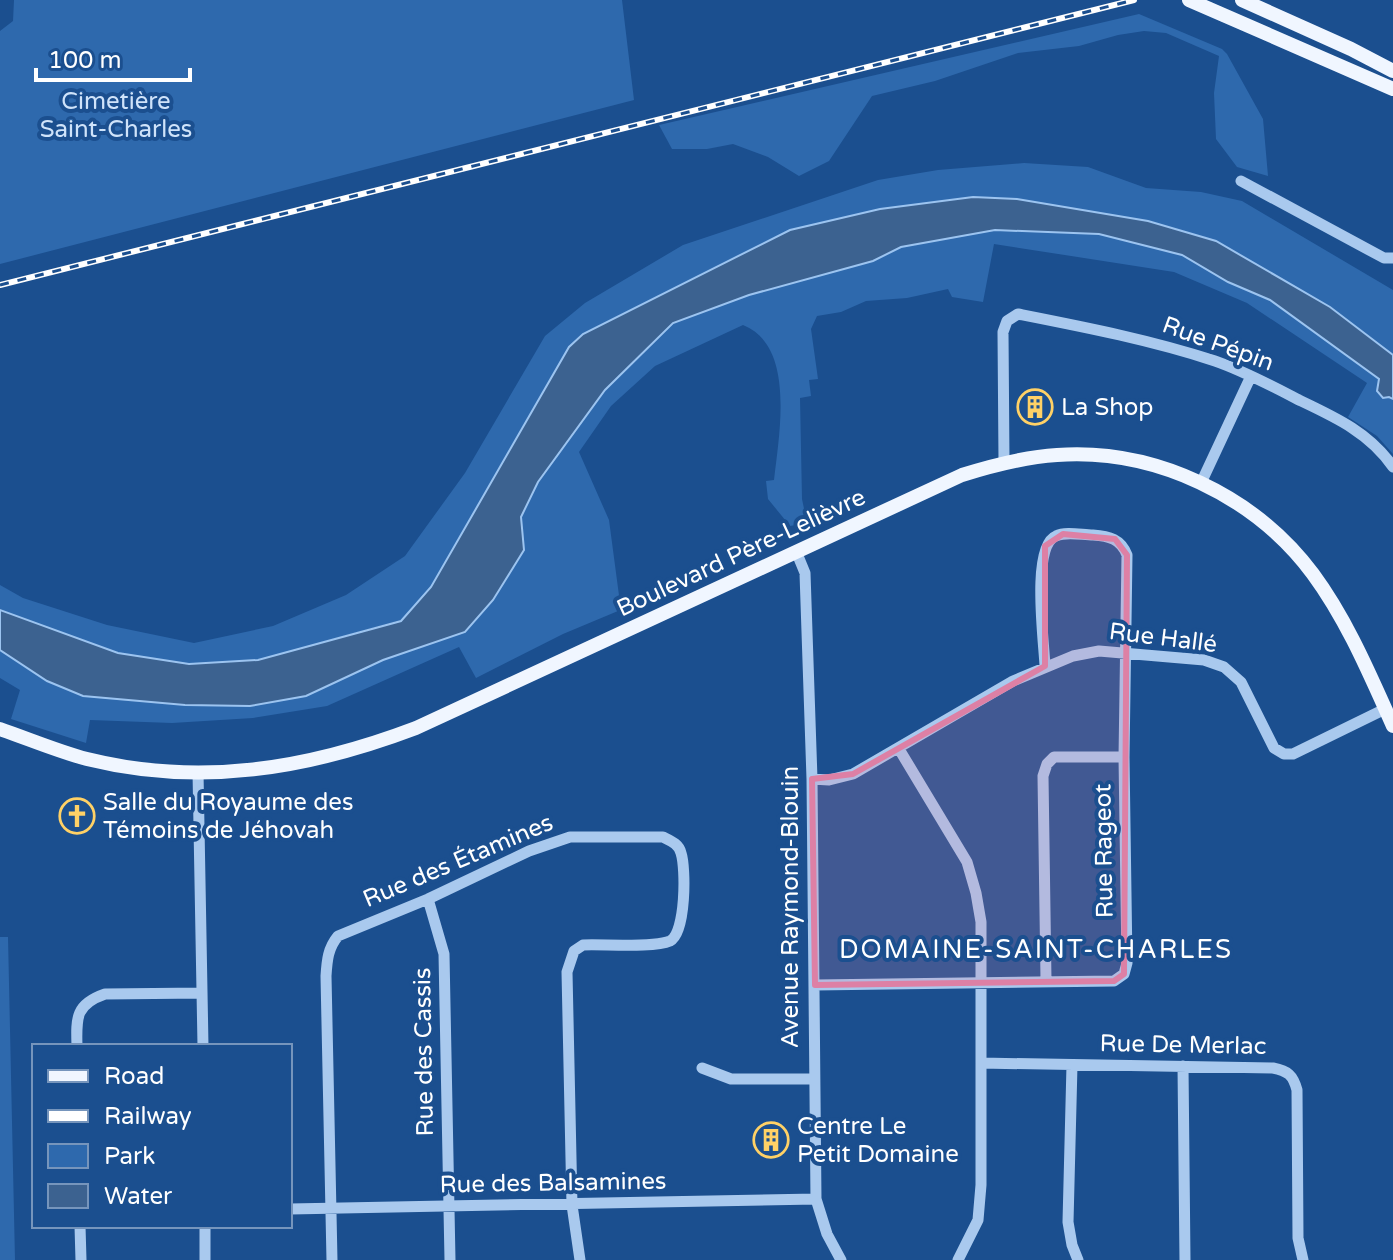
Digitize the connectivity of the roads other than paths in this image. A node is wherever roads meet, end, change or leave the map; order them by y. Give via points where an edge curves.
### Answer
1 (1189, 0) edge
2 (1242, 0) edge
3 (1393, 71) edge
4 (1393, 89) edge
5 (1241, 181) dead end
6 (1393, 258) edge
7 (1251, 376) junction
8 (1004, 462) junction
9 (1393, 467) edge
10 (1201, 483) junction
11 (796, 551) junction
12 (1124, 655) junction
13 (1045, 666) junction
14 (1385, 709) junction
15 (1393, 726) edge
16 (0, 729) edge
17 (899, 749) junction
18 (1124, 757) junction
19 (198, 772) junction
20 (812, 779) junction
21 (428, 899) junction
22 (1046, 980) junction
23 (981, 983) junction
24 (815, 985) junction
25 (202, 993) junction
26 (77, 1044) edge
27 (203, 1044) edge
28 (981, 1063) junction
29 (1072, 1065) junction
30 (1183, 1066) junction
31 (702, 1068) dead end
32 (813, 1079) junction
33 (816, 1199) junction
34 (572, 1205) junction
35 (449, 1207) junction
36 (331, 1208) junction
37 (292, 1209) edge
38 (80, 1228) edge
39 (205, 1228) edge
40 (81, 1260) edge
41 (205, 1260) edge
42 (332, 1260) edge
43 (450, 1260) edge
44 (580, 1260) edge
45 (841, 1260) edge
46 (958, 1260) edge
47 (1078, 1260) edge
48 (1185, 1260) edge
49 (1303, 1260) edge

1 - 4 main road
2 - 3 main road
5 - 6 street via 1384,258
7 - 8 street, Rue Pépin via 1164,346 1018,314 1003,332
7 - 9 street, Rue Pépin via 1355,429
7 - 10 street
8 - 10 main road, Boulevard Père-Lelièvre via 1092,455 1147,464
8 - 11 main road, Boulevard Père-Lelièvre via 962,475
10 - 14 main road, Boulevard Père-Lelièvre via 1255,517 1311,572
11 - 19 main road, Boulevard Père-Lelièvre via 613,639 362,748 273,768
11 - 20 street, Avenue Raymond-Blouin via 805,573
12 - 13 street, Rue Hallé via 1099,651
12 - 13 street, Rue Rageot via 1123,544 1099,535 1063,534 1045,546 1041,568
12 - 14 street, Rue Hallé via 1204,660 1224,667 1241,682 1274,748 1284,754
12 - 18 street, Rue Rageot
13 - 17 street, Rue Hallé
14 - 15 main road, Boulevard Père-Lelièvre
16 - 19 main road, Boulevard Père-Lelièvre via 109,763
17 - 20 street, Rue Hallé via 840,779
17 - 23 street via 967,862 981,922
18 - 22 street via 1054,757 1047,764
18 - 22 street, Rue Rageot via 1124,974 1114,981
19 - 25 street
20 - 24 street, Avenue Raymond-Blouin
21 - 34 street, Rue des Étamines via 570,837 663,837 681,852 683,909 678,933 671,940 583,945 569,961
21 - 35 street, Rue des Cassis via 444,954
21 - 36 street, Rue des Étamines via 338,936 327,957
22 - 23 street, Rue Rageot
23 - 24 street, Rue Rageot
23 - 28 street
24 - 32 street, Avenue Raymond-Blouin
25 - 26 street via 105,994 90,999 78,1017
25 - 27 street
28 - 29 street, Rue De Merlac
28 - 46 street via 978,1220
29 - 30 street, Rue De Merlac
29 - 47 street via 1068,1222
30 - 48 street
30 - 49 street, Rue De Merlac via 1273,1068 1287,1071 1294,1080
31 - 32 street via 731,1079
32 - 33 street, Avenue Raymond-Blouin
33 - 34 street, Rue des Balsamines
33 - 45 street, Avenue Raymond-Blouin
34 - 35 street, Rue des Balsamines
34 - 44 street
35 - 36 street, Rue des Balsamines
35 - 43 street, Rue des Cassis
36 - 37 street, Rue des Balsamines
36 - 42 street
38 - 40 street
39 - 41 street

